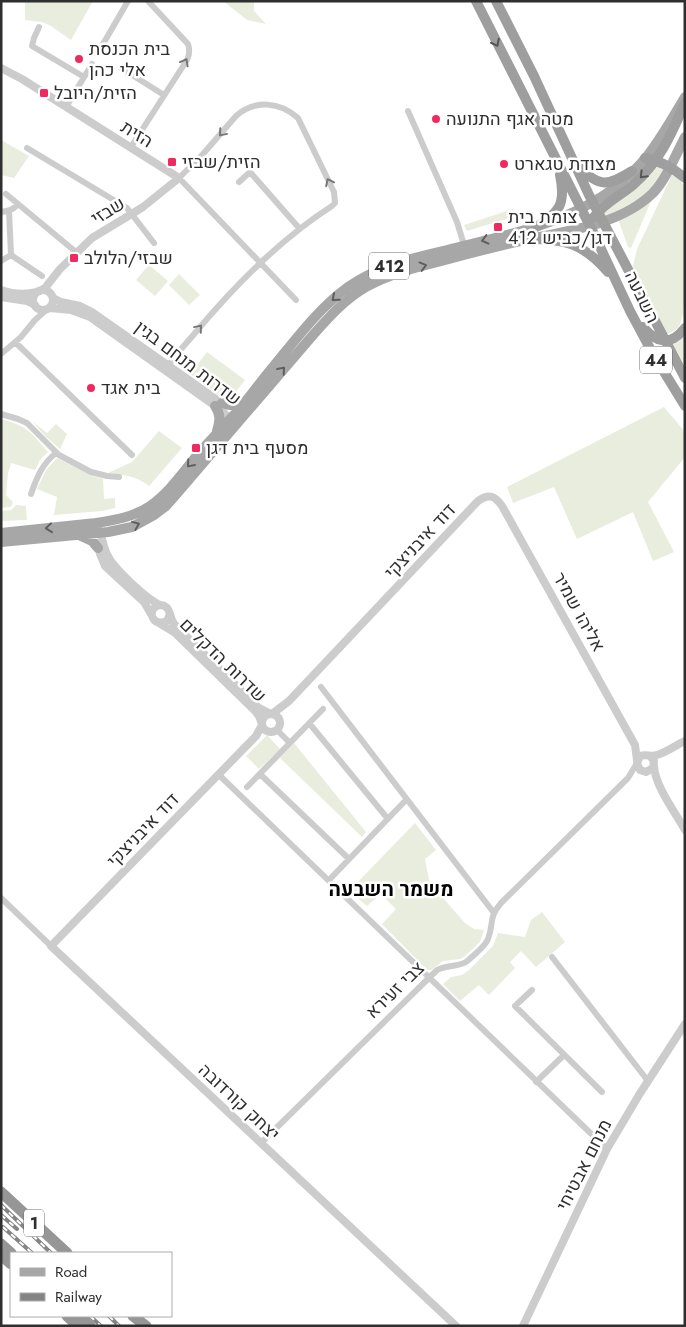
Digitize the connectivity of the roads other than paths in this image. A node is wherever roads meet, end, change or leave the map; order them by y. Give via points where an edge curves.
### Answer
1 (128, 1) edge
2 (148, 1) edge
3 (476, 1) edge
4 (496, 1) edge
5 (39, 27) dead end
6 (99, 51) dead end
7 (92, 64) dead end
8 (1, 68) edge
9 (121, 68) dead end
10 (84, 77) junction
11 (164, 95) junction
12 (685, 97) edge
13 (685, 103) edge
14 (66, 107) junction
15 (408, 111) dead end
16 (685, 137) edge
17 (130, 147) junction
18 (27, 148) dead end
19 (573, 160) junction
20 (650, 160) junction
21 (557, 162) junction
22 (669, 168) junction
23 (632, 171) junction
24 (179, 178) junction
25 (685, 178) edge
26 (239, 182) dead end
27 (6, 194) dead end
28 (18, 204) junction
29 (581, 209) junction
30 (9, 211) junction
31 (1, 212) edge
32 (598, 212) junction
33 (132, 215) junction
34 (589, 226) junction
35 (536, 227) junction
36 (299, 228) junction
37 (528, 239) junction
38 (154, 243) dead end
39 (465, 250) junction
40 (76, 252) junction
41 (11, 256) junction
42 (1, 261) edge
43 (260, 263) junction
44 (56, 274) junction
45 (42, 276) dead end
46 (616, 281) junction
47 (1, 290) edge
48 (38, 292) junction
49 (1, 297) edge
50 (53, 297) junction
51 (296, 300) dead end
52 (35, 306) junction
53 (48, 309) junction
54 (630, 311) junction
55 (31, 325) junction
56 (685, 328) edge
57 (664, 341) junction
58 (16, 342) junction
59 (1, 354) edge
60 (167, 368) junction
61 (685, 378) edge
62 (245, 401) junction
63 (219, 404) junction
64 (685, 406) edge
65 (1, 414) edge
66 (235, 418) junction
67 (216, 433) junction
68 (56, 453) junction
69 (132, 455) dead end
70 (119, 477) dead end
71 (31, 494) dead end
72 (494, 497) joint
73 (97, 530) junction
74 (117, 530) junction
75 (1, 533) edge
76 (78, 535) junction
77 (1, 542) edge
78 (101, 547) junction
79 (160, 605) junction
80 (152, 614) junction
81 (170, 614) junction
82 (159, 623) junction
83 (321, 687) dead end
84 (288, 701) junction
85 (324, 709) dead end
86 (271, 714) junction
87 (279, 721) junction
88 (309, 723) junction
89 (262, 724) junction
90 (272, 731) junction
91 (256, 736) junction
92 (685, 740) edge
93 (290, 743) junction
94 (635, 745) junction
95 (651, 760) junction
96 (637, 762) junction
97 (644, 772) junction
98 (218, 774) junction
99 (260, 774) junction
100 (628, 778) junction
101 (658, 783) junction
102 (248, 787) dead end
103 (406, 800) junction
104 (388, 819) junction
105 (685, 830) edge
106 (349, 860) junction
107 (329, 880) junction
108 (1, 898) edge
109 (494, 913) junction
110 (51, 946) junction
111 (552, 957) dead end
112 (428, 978) junction
113 (532, 990) dead end
114 (685, 1024) edge
115 (564, 1055) junction
116 (648, 1081) junction
117 (536, 1082) junction
118 (602, 1092) dead end
119 (260, 1143) junction
120 (607, 1149) junction
121 (1, 1192) edge
122 (66, 1252) edge
123 (68, 1317) edge
124 (80, 1317) edge
125 (134, 1317) edge
126 (78, 1326) edge
127 (90, 1326) edge
128 (145, 1326) edge
129 (456, 1326) edge
130 (523, 1326) edge

1 - 6 street
11 -> 2 street via 187,60 190,48
3 -> 21 highway, 44
4 - 19 highway, 44
5 - 10 street via 32,46
7 - 10 street
8 - 14 street, הזית
9 - 11 street
10 - 14 street
11 - 17 street
12 - 20 main road, 412
13 - 20 highway via 670,137
14 - 17 street, הזית
15 - 39 street via 457,222
16 - 22 main road, 412
17 - 24 street, הזית
18 - 33 street via 122,204
19 - 23 highway via 587,175 600,182 610,182
19 - 32 highway, 44
20 - 22 highway
20 - 23 main road, 412
20 -> 32 highway via 644,175
21 - 29 highway, 44
21 - 35 highway via 562,201 557,211
22 - 25 highway
22 - 32 main road, 412 via 647,198 621,215
23 - 32 main road, 412
24 - 33 street, שבזי
36 -> 24 street via 332,206 335,198 298,118 284,109 258,104 243,110
24 - 43 street
26 - 36 street via 250,172
27 - 28 street
28 - 30 street
28 - 40 street
29 - 32 main road, 412
29 - 34 highway, 44
29 - 35 main road, 412
30 - 31 street
30 - 41 street
32 - 34 highway
32 - 57 highway, השבעה / 44
33 - 38 street
33 - 40 street, שבזי via 92,238
34 - 37 main road, 412
34 - 46 highway, השבעה / 44
35 -> 39 main road, 412
36 - 43 street
37 - 39 main road, 412
37 - 46 highway via 558,240 580,247
39 -> 62 main road, 412 via 392,264 348,287 317,316
66 -> 39 main road, 412 via 324,322 354,295 395,274
40 - 44 street, שבזי
41 - 42 street
41 - 45 street
43 - 51 street
60 -> 43 street via 222,302
44 - 48 street, שבזי
44 - 50 street
46 - 54 highway, השבעה / 44
47 - 48 street via 23,294
48 - 50 street via 46,290
48 - 52 street via 34,298
49 - 52 street via 27,301
50 - 53 street
50 - 60 street, שדרות מנחם בגין via 92,312
52 - 53 street
52 - 55 street
53 - 55 street
53 - 60 street, שדרות מנחם בגין via 71,310 90,317
54 - 57 highway via 648,334
54 - 64 highway, השבעה / 44
55 - 58 street
56 - 57 highway via 672,339
57 - 61 highway, השבעה / 44
58 - 59 street
58 - 69 street
60 - 63 street, שדרות מנחם בגין
62 - 63 main road
62 - 66 main road, 412
63 - 66 street, שדרות מנחם בגין
63 - 67 main road
65 - 68 street via 27,423
66 - 67 main road, 412
74 -> 66 main road, 412 via 143,522 166,506
67 -> 73 main road, 412 via 151,505
68 - 70 street via 91,472
68 - 71 street via 43,465
72 - 84 street, דוד איבניצקי via 487,496 478,501
72 - 94 street, אליהו שמיר via 502,506
73 - 74 main road, 412
73 -> 75 main road, 412
73 - 76 main road, 412
73 - 78 street
74 - 78 main road via 106,537
76 - 77 main road, 412
76 - 78 main road
78 - 79 street via 116,567
78 - 80 street via 105,566 144,602
79 - 80 street via 153,609
79 - 81 street via 166,606
80 - 82 street
81 - 82 street via 167,621
81 - 86 street, שדרות הדקלים via 178,628 259,708
82 - 89 street, שדרות הדקלים via 181,639 256,712
83 - 103 street
84 - 86 street, דוד איבניצקי
84 - 87 street, דוד איבניצקי
85 - 88 street
86 - 87 street
86 - 89 street via 264,717
87 - 90 street via 280,725
88 - 93 street
88 - 104 street
89 - 90 street
89 - 91 street, דוד איבניצקי
90 - 91 street, דוד איבניצקי via 263,731
90 - 93 street
91 - 98 street, דוד איבניצקי
92 - 95 street via 656,760
93 - 99 street
94 - 95 street, אליהו שמיר
94 - 96 street, אליהו שמיר
95 - 96 street via 640,756
95 - 97 street via 651,770
95 - 101 street
96 - 97 street via 638,768
96 - 100 street, צבי זעירא
97 - 100 street, צבי זעירא
97 - 101 street
98 - 107 street
98 - 110 street, דוד איבניצקי
99 - 102 street
99 - 106 street
100 - 109 street, צבי זעירא
101 - 105 street
103 - 104 street
103 - 109 street
104 - 106 street
106 - 107 street
107 - 112 street
108 - 110 street, יצחק קורדובה
109 - 112 street, צבי זעירא via 485,944 466,962 442,967
110 - 119 street, יצחק קורדובה
111 - 116 street
112 - 117 street
112 - 119 street, צבי זעירא
113 - 115 street via 515,1006
114 - 116 street, מנחם אבטיחי
115 - 117 street
115 - 118 street
116 - 120 street, מנחם אבטיחי
117 - 120 street
119 - 129 street, יצחק קורדובה
120 - 130 street, מנחם אבטיחי
121 - 122 highway, 1
123 - 126 highway
124 - 127 highway
125 - 128 highway

